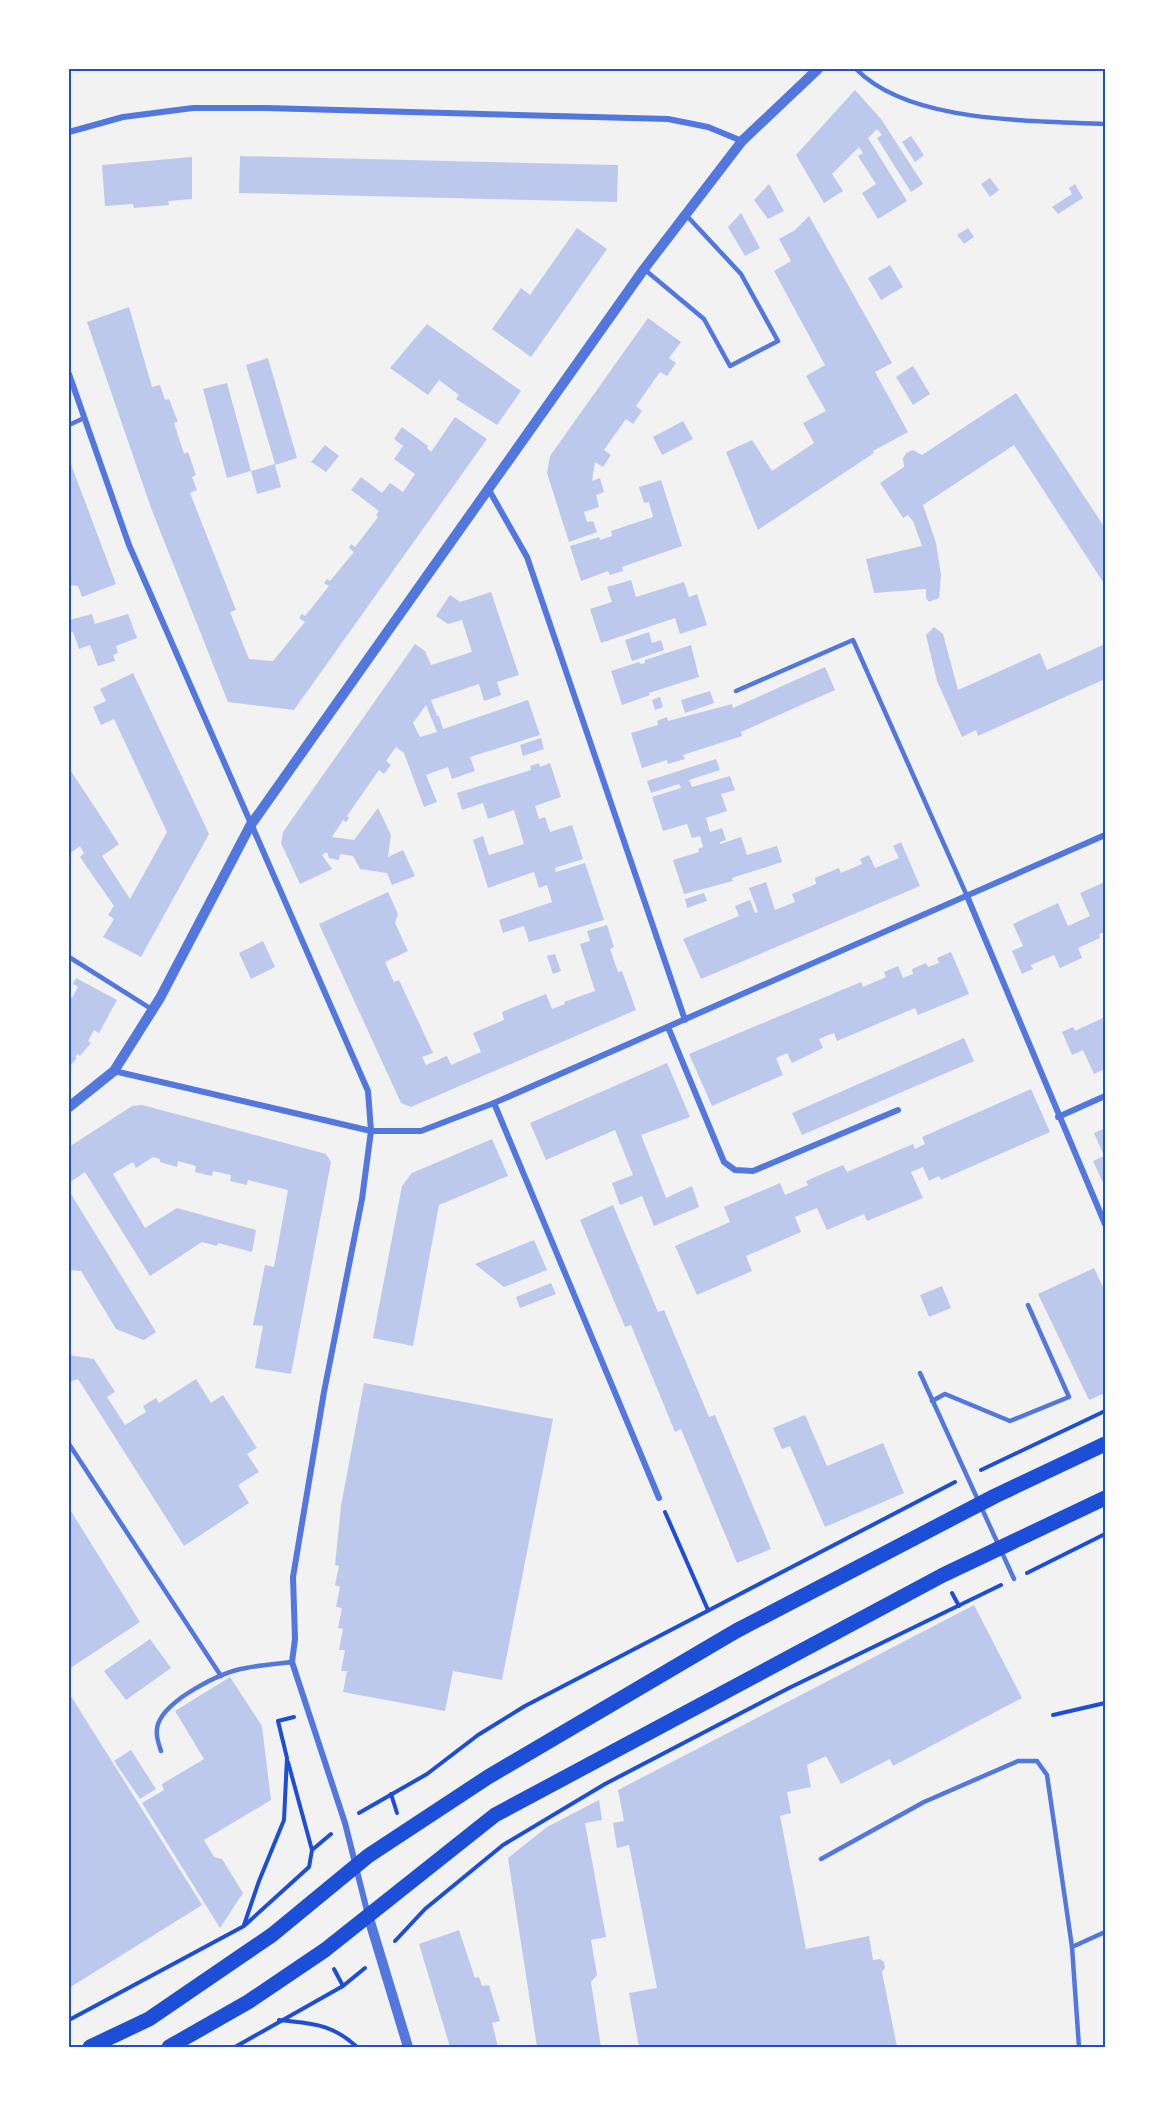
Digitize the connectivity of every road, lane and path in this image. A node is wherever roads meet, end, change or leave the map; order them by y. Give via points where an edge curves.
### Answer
1 (818, 69) edge
2 (856, 69) edge
3 (1105, 124) edge
4 (69, 132) edge
5 (742, 141) junction
6 (686, 214) junction
7 (644, 269) junction
8 (69, 374) edge
9 (84, 418) junction
10 (69, 425) edge
11 (489, 490) junction
12 (736, 691) dead end
13 (250, 826) junction
14 (1105, 835) edge
15 (967, 896) junction
16 (69, 957) edge
17 (153, 1010) junction
18 (684, 1020) junction
19 (668, 1027) junction
20 (114, 1071) junction
21 (1105, 1096) edge
22 (494, 1103) junction
23 (69, 1107) edge
24 (898, 1110) dead end
25 (1058, 1117) junction
26 (371, 1131) junction
27 (1105, 1224) edge
28 (1028, 1305) dead end
29 (920, 1373) dead end
30 (932, 1401) junction
31 (1105, 1411) edge
32 (69, 1444) edge
33 (1105, 1444) edge
34 (966, 1477) junction
35 (659, 1497) joint
36 (1105, 1498) edge
37 (978, 1505) junction
38 (1105, 1534) edge
39 (1001, 1548) junction
40 (1014, 1579) junction
41 (708, 1610) junction
42 (292, 1662) junction
43 (221, 1676) junction
44 (1105, 1703) edge
45 (308, 1713) junction
46 (1053, 1714) dead end
47 (161, 1751) dead end
48 (287, 1758) junction
49 (345, 1822) junction
50 (312, 1850) junction
51 (821, 1859) dead end
52 (355, 1866) junction
53 (368, 1915) junction
54 (244, 1926) junction
55 (1105, 1932) edge
56 (1072, 1947) junction
57 (380, 1957) junction
58 (69, 2020) edge
59 (279, 2020) junction
60 (90, 2047) edge
61 (169, 2047) edge
62 (235, 2047) edge
63 (357, 2047) edge
64 (408, 2047) edge
65 (1079, 2047) edge

1 - 5 street
2 - 3 lane via 882,90 907,102 1004,119
4 - 5 street via 123,117 193,108 265,108 668,120 708,127
5 - 6 street
6 - 7 street
6 - 7 lane via 741,274 778,341 730,366 704,319
7 - 11 street
8 - 9 street
9 - 10 lane
9 - 13 street via 129,545
11 - 13 street
11 - 18 street via 527,557
12 - 15 lane via 853,640
13 - 17 street
13 - 26 street via 368,1090
14 - 15 street
15 - 18 street
15 - 25 street
16 - 17 lane
17 - 20 street
18 - 19 street
19 - 22 street
19 - 24 street via 724,1162 735,1170 753,1171
20 - 23 street
20 - 26 street
21 - 25 street
22 - 26 street via 421,1131
22 - 35 street
25 - 27 street
26 - 42 street via 293,1577
28 - 30 lane via 1069,1397 1010,1421 945,1395
29 - 30 lane
30 - 34 lane
31 - 34 path
32 - 43 lane
33 - 37 main road
34 - 37 lane
34 - 41 path
35 - 41 path
36 - 39 main road
37 - 39 lane
37 - 52 main road via 736,1631 488,1777
38 - 40 path
39 - 40 lane
39 - 53 main road via 943,1575 495,1815
40 - 57 path via 789,1688 604,1784 503,1845 425,1909
41 - 49 path via 525,1706 426,1774
42 - 43 lane via 244,1668
42 - 45 street
43 - 47 lane via 166,1711 158,1725
44 - 46 path
45 - 48 path via 278,1721
45 - 49 street
48 - 50 path
48 - 54 path via 284,1820
49 - 50 path
49 - 52 street
50 - 54 path via 309,1867
51 - 56 lane via 924,1802 1018,1761 1037,1761 1047,1775
52 - 53 street
52 - 60 main road via 272,1935 149,2019
53 - 57 street
53 - 61 main road via 325,1950 248,2002
54 - 58 path
55 - 56 lane
56 - 65 lane
57 - 59 path via 343,1986
57 - 64 street
59 - 62 path
59 - 63 path via 324,2025

